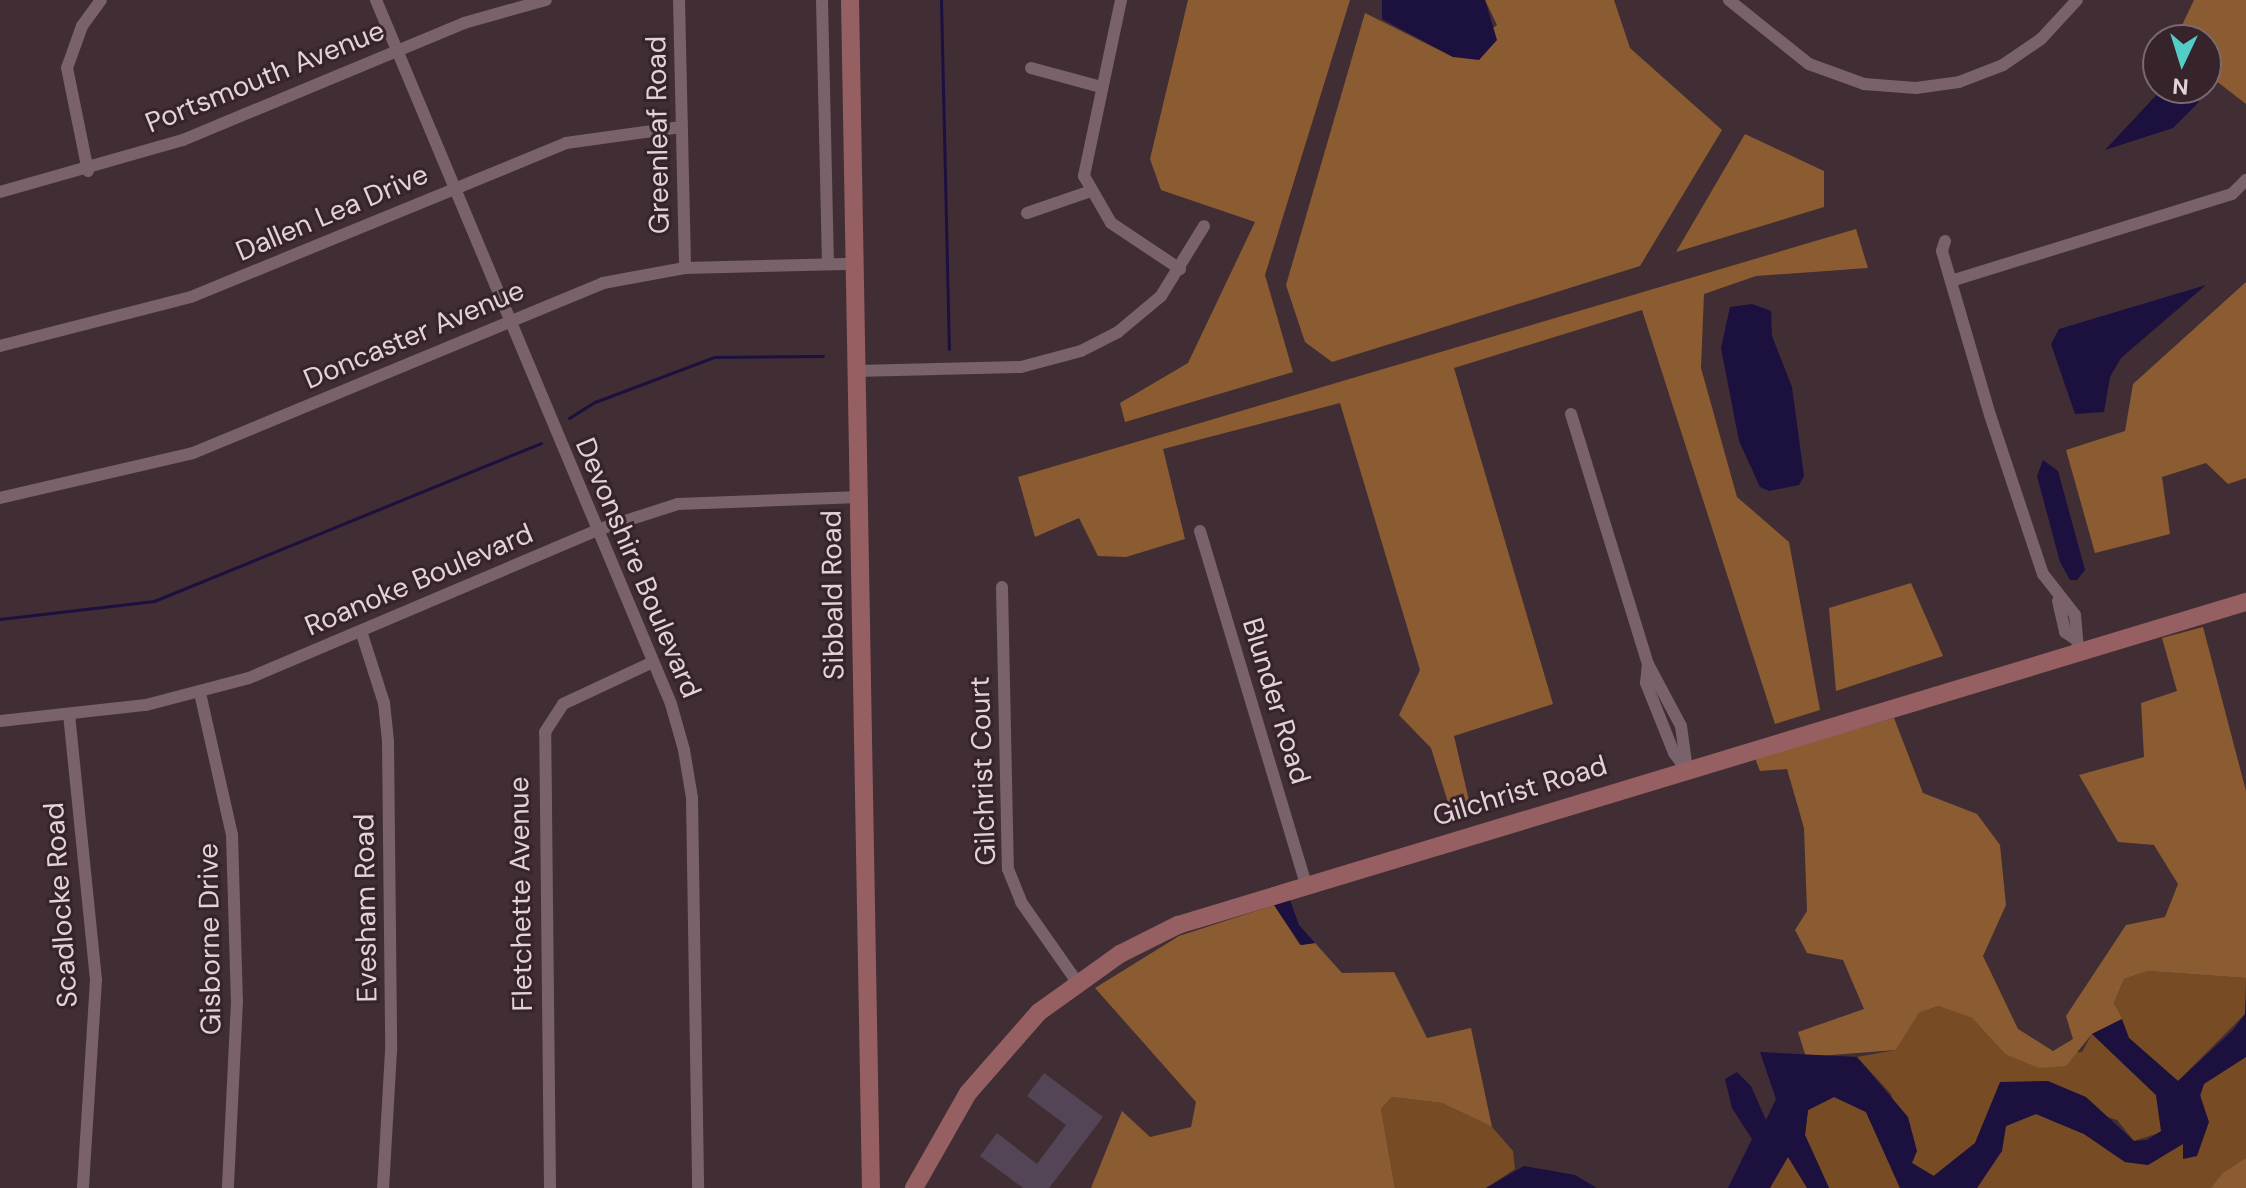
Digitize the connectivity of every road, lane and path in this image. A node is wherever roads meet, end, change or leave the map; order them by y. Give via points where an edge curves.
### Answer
1 (101, 0) edge
2 (376, 0) edge
3 (679, 0) edge
4 (822, 0) edge
5 (850, 0) edge
6 (1121, 0) edge
7 (1729, 0) edge
8 (2077, 0) edge
9 (540, 1) edge
10 (393, 50) junction
11 (1031, 68) dead end
12 (1101, 87) junction
13 (681, 127) junction
14 (88, 171) junction
15 (2246, 180) edge
16 (452, 188) junction
17 (0, 192) edge
18 (1088, 192) junction
19 (1027, 213) dead end
20 (1204, 226) dead end
21 (1945, 241) dead end
22 (828, 264) junction
23 (854, 264) junction
24 (685, 268) junction
25 (1180, 269) junction
26 (1951, 281) junction
27 (509, 321) junction
28 (0, 346) edge
29 (856, 371) junction
30 (1571, 414) dead end
31 (859, 497) junction
32 (0, 498) edge
33 (597, 530) junction
34 (1200, 531) dead end
35 (1002, 587) dead end
36 (2246, 602) edge
37 (361, 631) junction
38 (2076, 645) junction
39 (653, 662) junction
40 (200, 693) junction
41 (69, 714) junction
42 (0, 721) edge
43 (1687, 770) junction
44 (1306, 884) junction
45 (1077, 982) junction
46 (83, 1188) edge
47 (228, 1188) edge
48 (383, 1188) edge
49 (550, 1188) edge
50 (698, 1188) edge
51 (871, 1188) edge
52 (914, 1188) edge

1 - 14 street via 82,26 67,68
2 - 10 street, Devonshire Boulevard
3 - 13 street, Greenleaf Road
4 - 22 street
5 - 23 street, Sibbald Road
6 - 12 street
7 - 8 street via 1809,64 1864,84 1939,86 1981,75 2024,53
9 - 10 street, Portsmouth Avenue
10 - 14 street, Portsmouth Avenue via 183,140
10 - 16 street, Devonshire Boulevard
11 - 12 street
12 - 18 street via 1084,160
13 - 16 street, Dallen Lea Drive via 566,143
13 - 24 street, Greenleaf Road
14 - 17 street, Portsmouth Avenue
15 - 26 street via 2232,194
16 - 27 street, Devonshire Boulevard
16 - 28 street, Dallen Lea Drive via 191,297
18 - 19 street
18 - 25 street via 1111,223
20 - 25 street
21 - 26 street
22 - 23 street, Doncaster Avenue
22 - 24 street, Doncaster Avenue
23 - 29 street, Sibbald Road
24 - 27 street, Doncaster Avenue via 603,283
25 - 29 street via 1129,324 1060,359 1000,369
26 - 38 street via 2019,501 2058,601 2075,615
27 - 32 street, Doncaster Avenue via 193,453
27 - 33 street, Devonshire Boulevard
29 - 31 street, Sibbald Road
30 - 43 street via 1648,664 1651,696
31 - 33 street, Roanoke Boulevard via 705,501
31 - 51 street, Sibbald Road
33 - 37 street, Roanoke Boulevard
33 - 39 street, Devonshire Boulevard
34 - 44 street, Blunder Road
35 - 45 street, Gilchrist Court via 1008,869 1021,902
36 - 38 street, Gilchrist Road
37 - 40 street, Roanoke Boulevard
37 - 48 street, Evesham Road via 377,673 388,742 391,1051
38 - 43 street, Gilchrist Road
39 - 49 street, Fletchette Avenue via 563,704 545,732
39 - 50 street, Devonshire Boulevard via 675,719 692,798
40 - 41 street, Roanoke Boulevard
40 - 47 street, Gisborne Drive via 232,835 237,1001
41 - 42 street, Roanoke Boulevard
41 - 46 street, Scadlocke Road via 96,970
43 - 44 street, Gilchrist Road
44 - 45 street, Gilchrist Road via 1178,925
45 - 52 street, Gilchrist Road via 991,1063 949,1121

